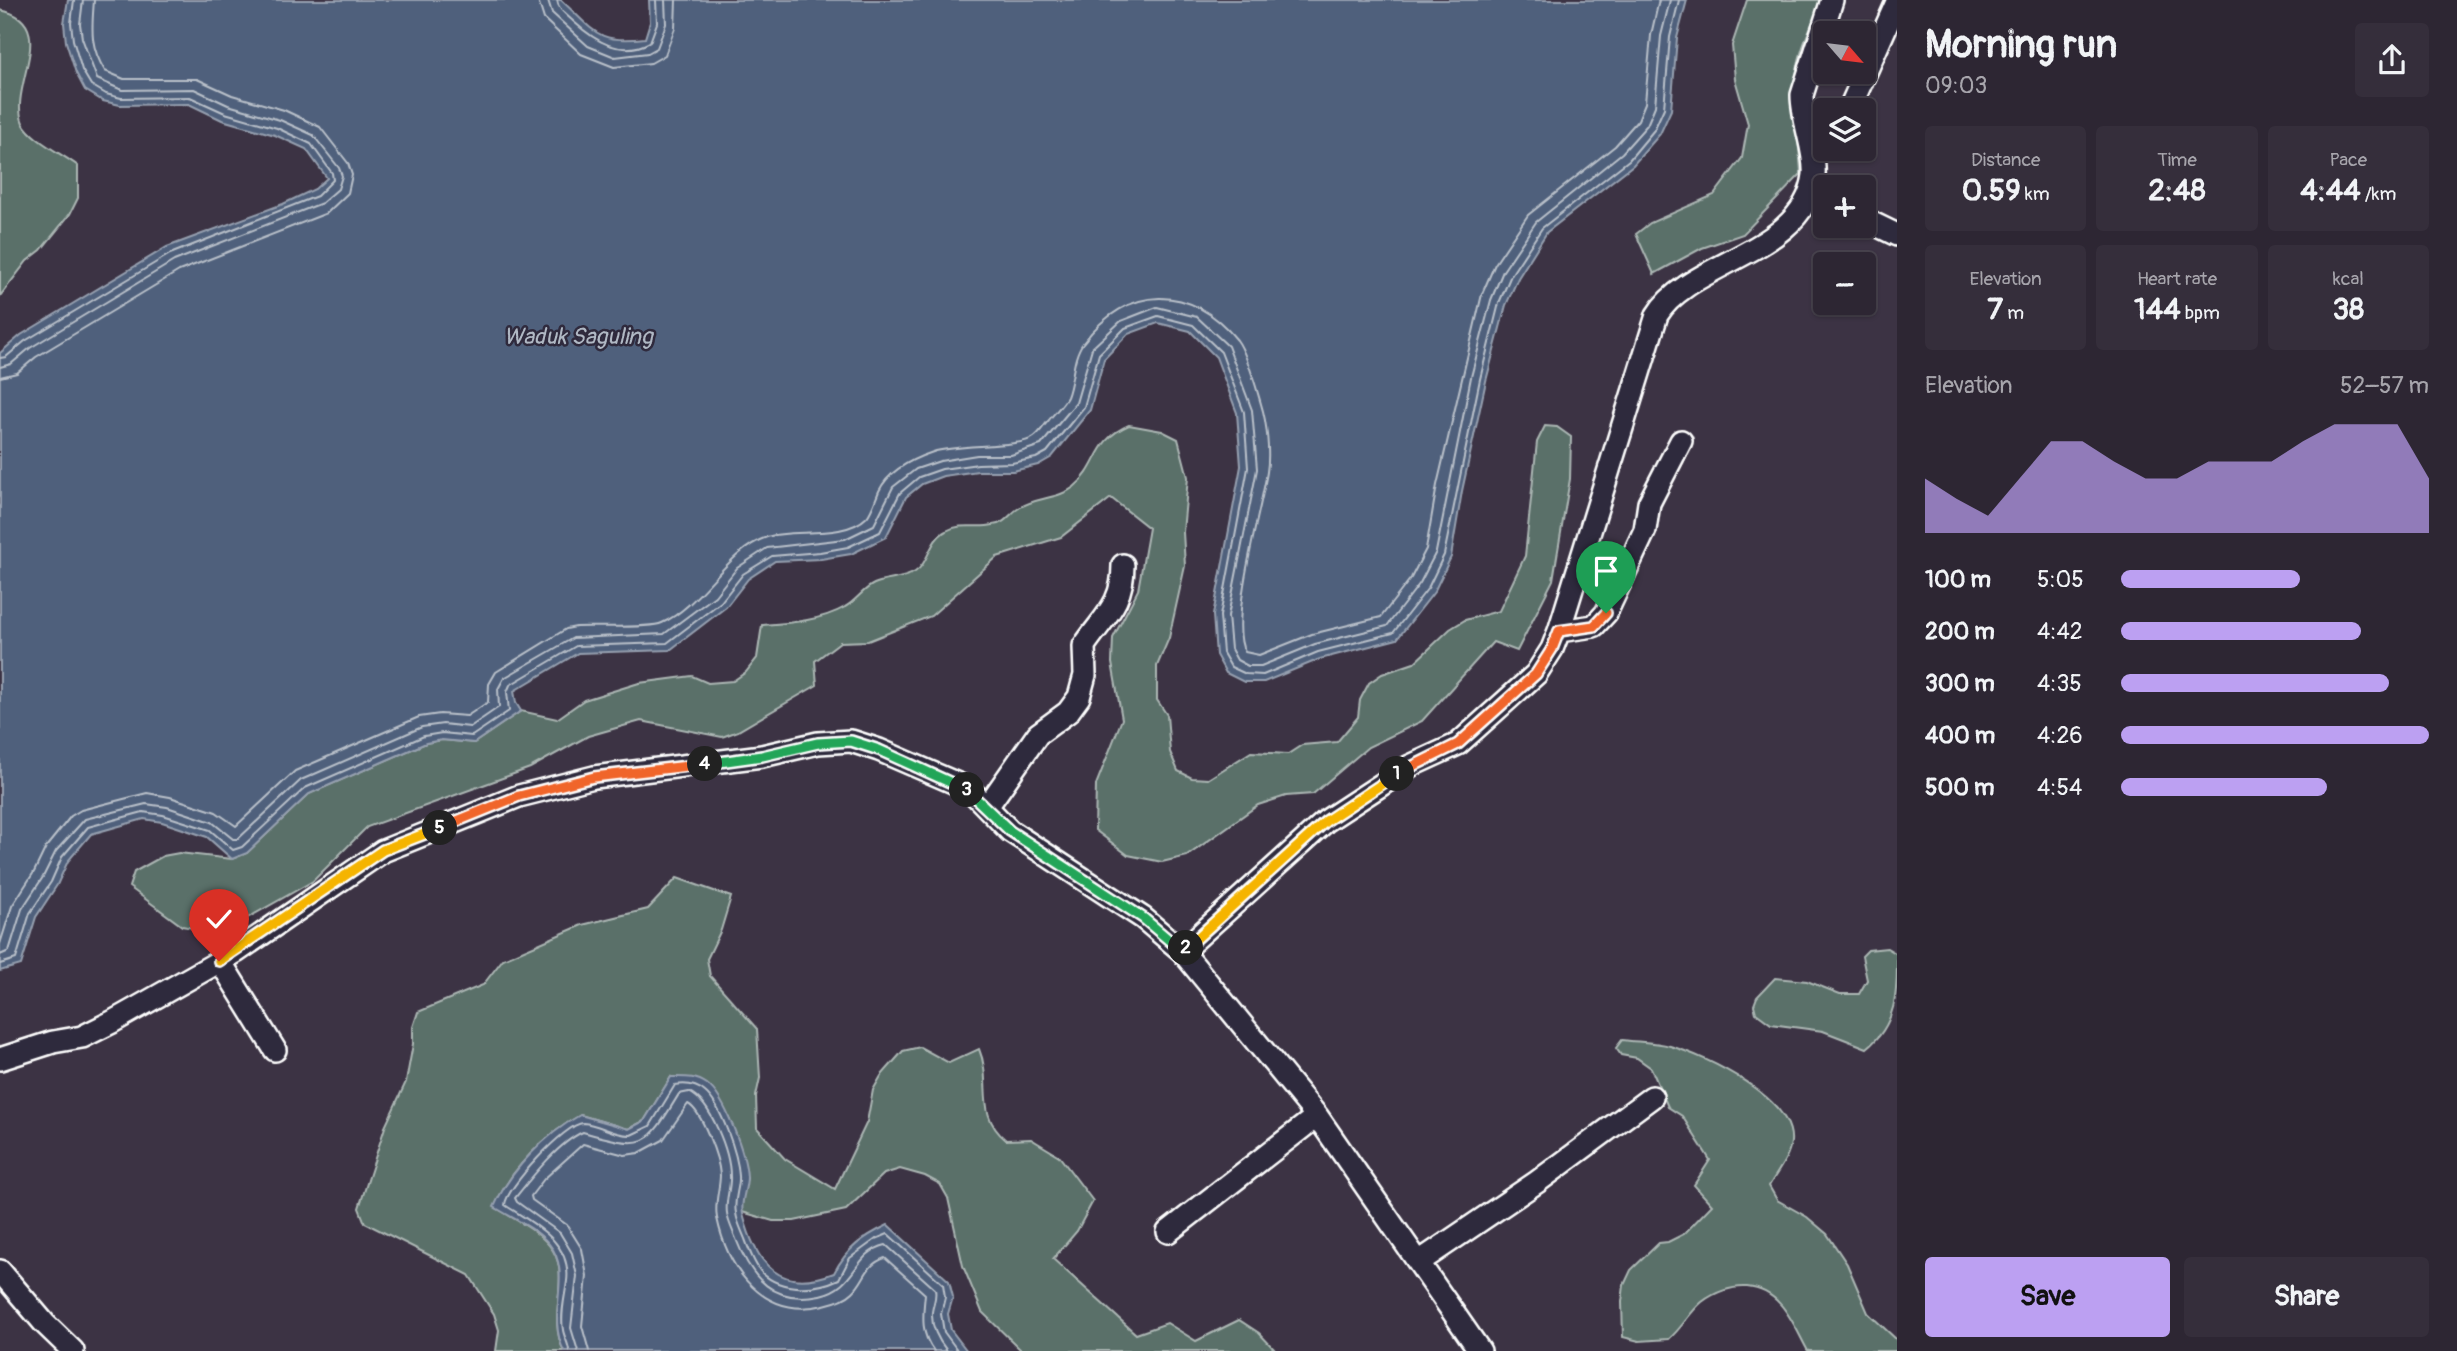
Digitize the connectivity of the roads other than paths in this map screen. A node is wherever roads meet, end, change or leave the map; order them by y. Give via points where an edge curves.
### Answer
1 (1832, 0) edge
2 (1897, 2) edge
3 (1854, 98) edge
4 (1821, 161) edge
5 (1814, 172) junction
6 (1814, 175) edge
7 (1813, 201) edge
8 (1876, 225) edge
9 (1897, 235) edge
10 (1681, 442) dead end
11 (1123, 565) dead end
12 (1559, 631) junction
13 (987, 807) junction
14 (1182, 951) junction
15 (219, 961) junction
16 (275, 1050) dead end
17 (0, 1059) edge
18 (1652, 1097) dead end
19 (1317, 1116) junction
20 (1168, 1232) dead end
21 (1419, 1262) junction
22 (0, 1271) edge
23 (73, 1351) edge
24 (1480, 1351) edge

1 - 5 street via 1802,95
2 - 3 street
4 - 5 street
5 - 6 street
7 - 12 street via 1772,237 1664,302
8 - 9 street
10 - 12 street via 1649,503 1645,530 1606,613 1594,626
11 - 13 street via 1115,606 1084,646 1085,675 1079,697 1028,745
12 - 14 street via 1536,674 1458,744 1410,766 1326,821
13 - 14 street via 1010,831 1143,918
13 - 15 street via 960,785 851,741 594,777 519,796 383,850
14 - 19 street
15 - 16 street
15 - 17 street via 82,1037
18 - 21 street
19 - 20 street
19 - 21 street
21 - 24 street
22 - 23 street

